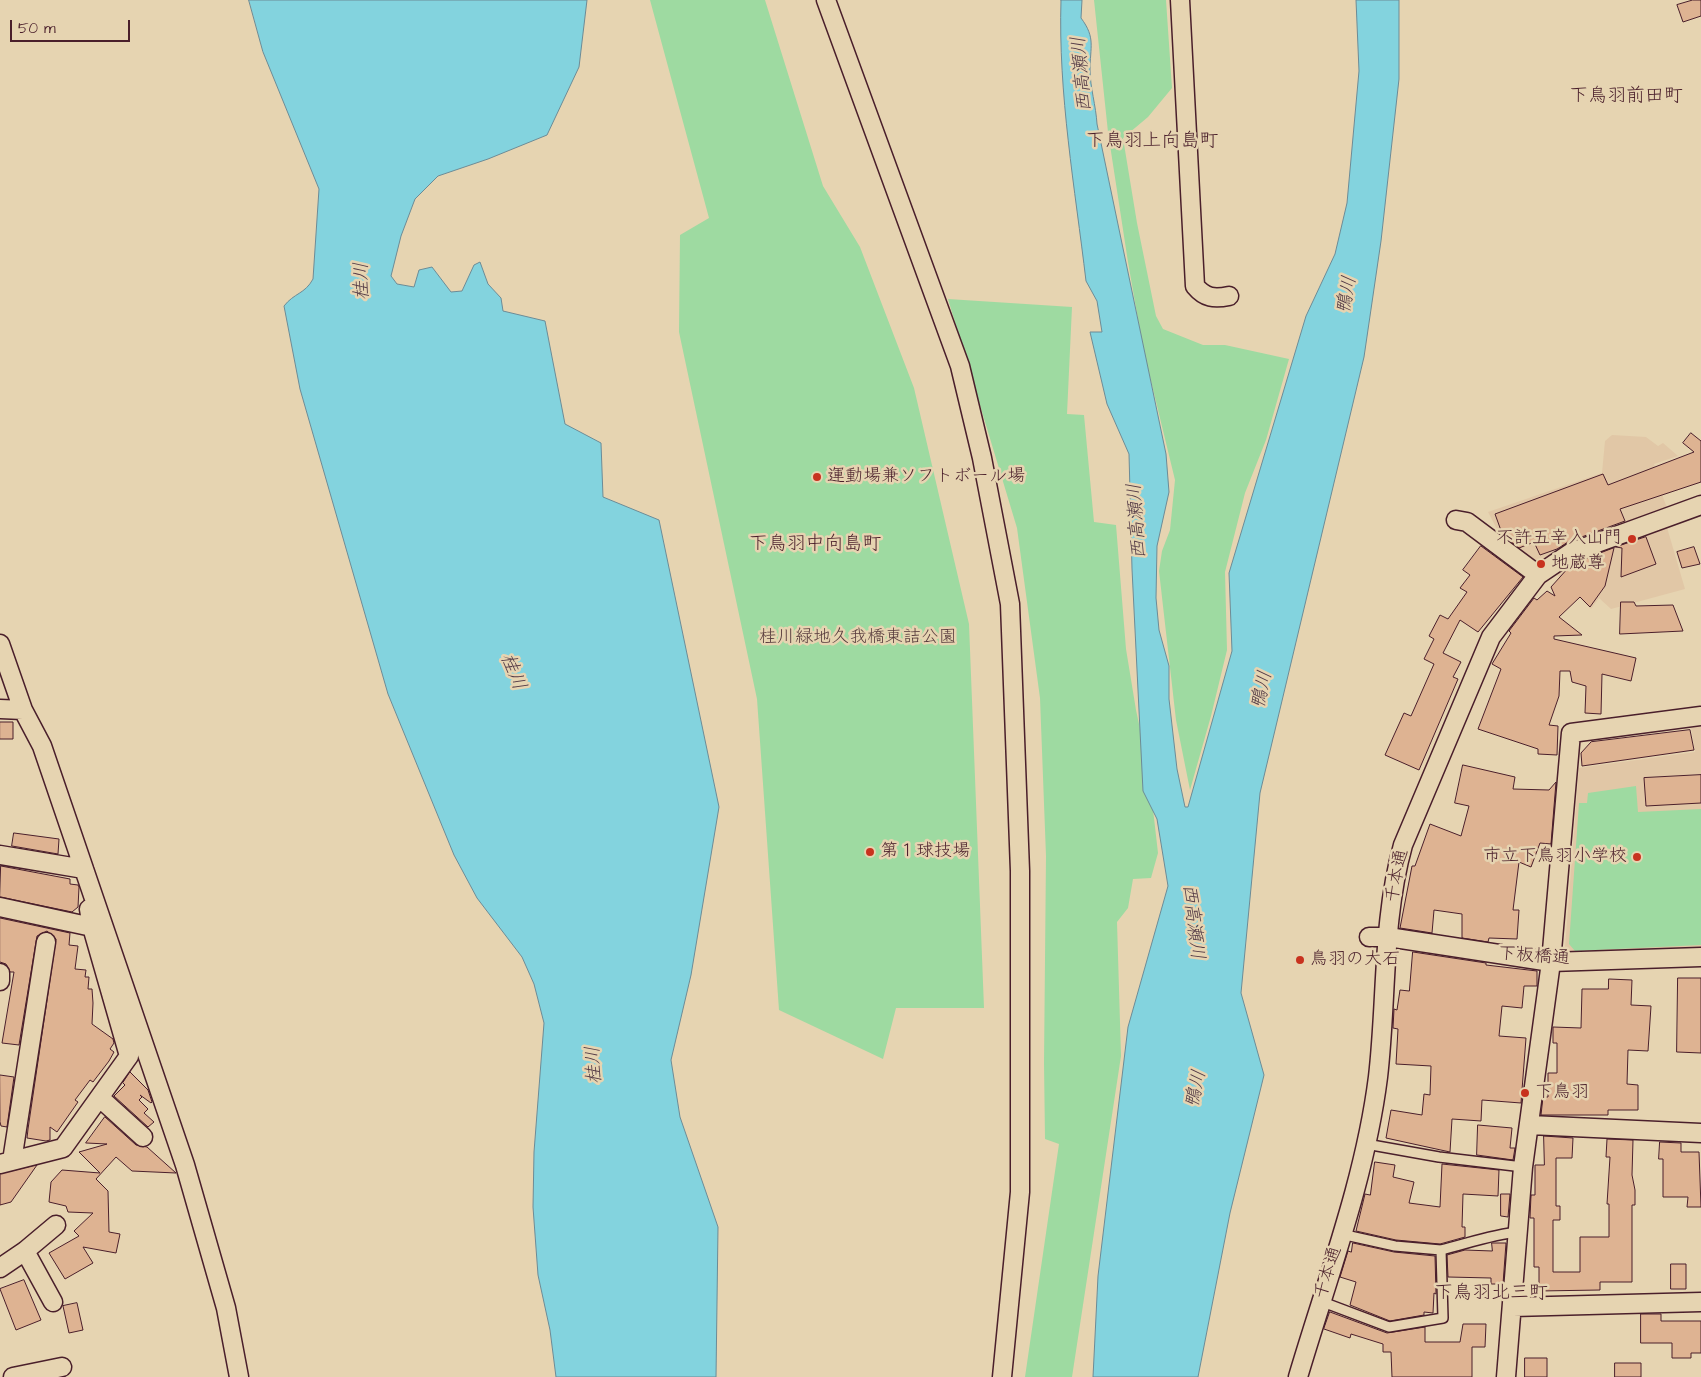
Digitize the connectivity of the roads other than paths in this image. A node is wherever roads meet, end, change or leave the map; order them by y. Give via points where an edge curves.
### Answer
1 (826, 0) edge
2 (1180, 0) edge
3 (1229, 296) dead end
4 (1701, 505) edge
5 (1456, 520) dead end
6 (1538, 575) junction
7 (1, 650) edge
8 (0, 709) edge
9 (24, 710) junction
10 (1701, 716) edge
11 (0, 855) edge
12 (84, 869) junction
13 (0, 908) edge
14 (92, 927) junction
15 (1369, 937) dead end
16 (1388, 937) junction
17 (46, 942) dead end
18 (1701, 957) edge
19 (1551, 962) junction
20 (0, 973) edge
21 (0, 981) edge
22 (100, 1098) junction
23 (1530, 1125) junction
24 (1701, 1133) edge
25 (143, 1137) dead end
26 (0, 1140) edge
27 (1366, 1144) junction
28 (6, 1163) edge
29 (1523, 1167) junction
30 (56, 1225) dead end
31 (1519, 1232) junction
32 (1341, 1234) junction
33 (1440, 1250) junction
34 (25, 1251) junction
35 (0, 1268) edge
36 (1320, 1301) junction
37 (53, 1302) dead end
38 (1701, 1302) edge
39 (1513, 1307) junction
40 (62, 1368) dead end
41 (13, 1377) edge
42 (239, 1377) edge
43 (1002, 1377) edge
44 (1298, 1377) edge
45 (1506, 1377) edge

1 - 43 street via 960,366 982,458 1010,604 1020,871 1020,1192
2 - 3 street via 1195,286 1209,297
4 - 6 street, 千本通 via 1572,552
5 - 6 street via 1466,522
6 - 16 street, 千本通 via 1491,637 1403,845 1394,877
7 - 9 street
8 - 9 street
9 - 12 street via 42,746
10 - 19 street via 1571,733
11 - 12 street
12 - 14 street
12 - 42 street via 185,1165 226,1308
13 - 14 street
14 - 22 street via 129,1056
15 - 16 street, 下板橋通
16 - 19 street, 下板橋通
16 - 27 street, 千本通 via 1378,1077
17 - 28 street
18 - 19 street, 下板橋通
19 - 23 street
20 - 21 street
22 - 25 street
22 - 28 street via 63,1148
23 - 24 street
23 - 29 street
26 - 28 street
27 - 29 lane
27 - 32 street, 千本通
29 - 31 street
30 - 34 street
31 - 33 lane
31 - 39 street
32 - 33 lane via 1395,1246
32 - 36 street, 千本通
33 - 36 lane via 1443,1318 1389,1326
34 - 35 street
34 - 37 street
36 - 44 street, 千本通
38 - 39 street
39 - 45 street
40 - 41 street

